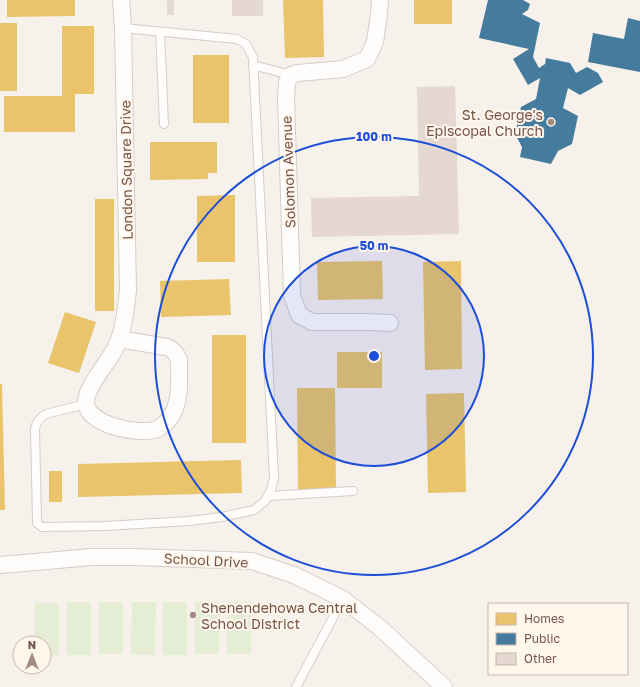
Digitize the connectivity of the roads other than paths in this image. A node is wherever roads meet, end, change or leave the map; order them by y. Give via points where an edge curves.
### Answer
1 (122, 0) edge
2 (380, 0) edge
3 (123, 28) junction
4 (160, 32) junction
5 (253, 65) junction
6 (291, 75) junction
7 (164, 124) dead end
8 (390, 323) dead end
9 (119, 339) junction
10 (86, 404) junction
11 (354, 491) dead end
12 (268, 496) junction
13 (0, 565) edge
14 (343, 599) junction
15 (296, 687) edge
16 (444, 687) edge

1 - 3 street, London Square Drive
2 - 6 street via 375,42 367,59 344,69
3 - 4 lane
3 - 9 street, London Square Drive via 128,290
4 - 5 lane via 237,39 246,44 253,57
4 - 7 lane
5 - 6 lane
5 - 12 lane via 274,478
6 - 8 street, Solomon Avenue via 287,82 286,105 292,295 299,315 312,322
9 - 10 street, London Square Drive via 88,392
9 - 10 street via 173,349 179,360 178,394 172,416 157,429 131,431 96,418
10 - 12 lane via 46,414 36,423 36,520 39,525 105,526 222,517 254,510 265,502
11 - 12 lane
13 - 14 street, School Drive via 92,556 252,561 294,575
14 - 15 lane
14 - 16 street, School Drive via 379,627

